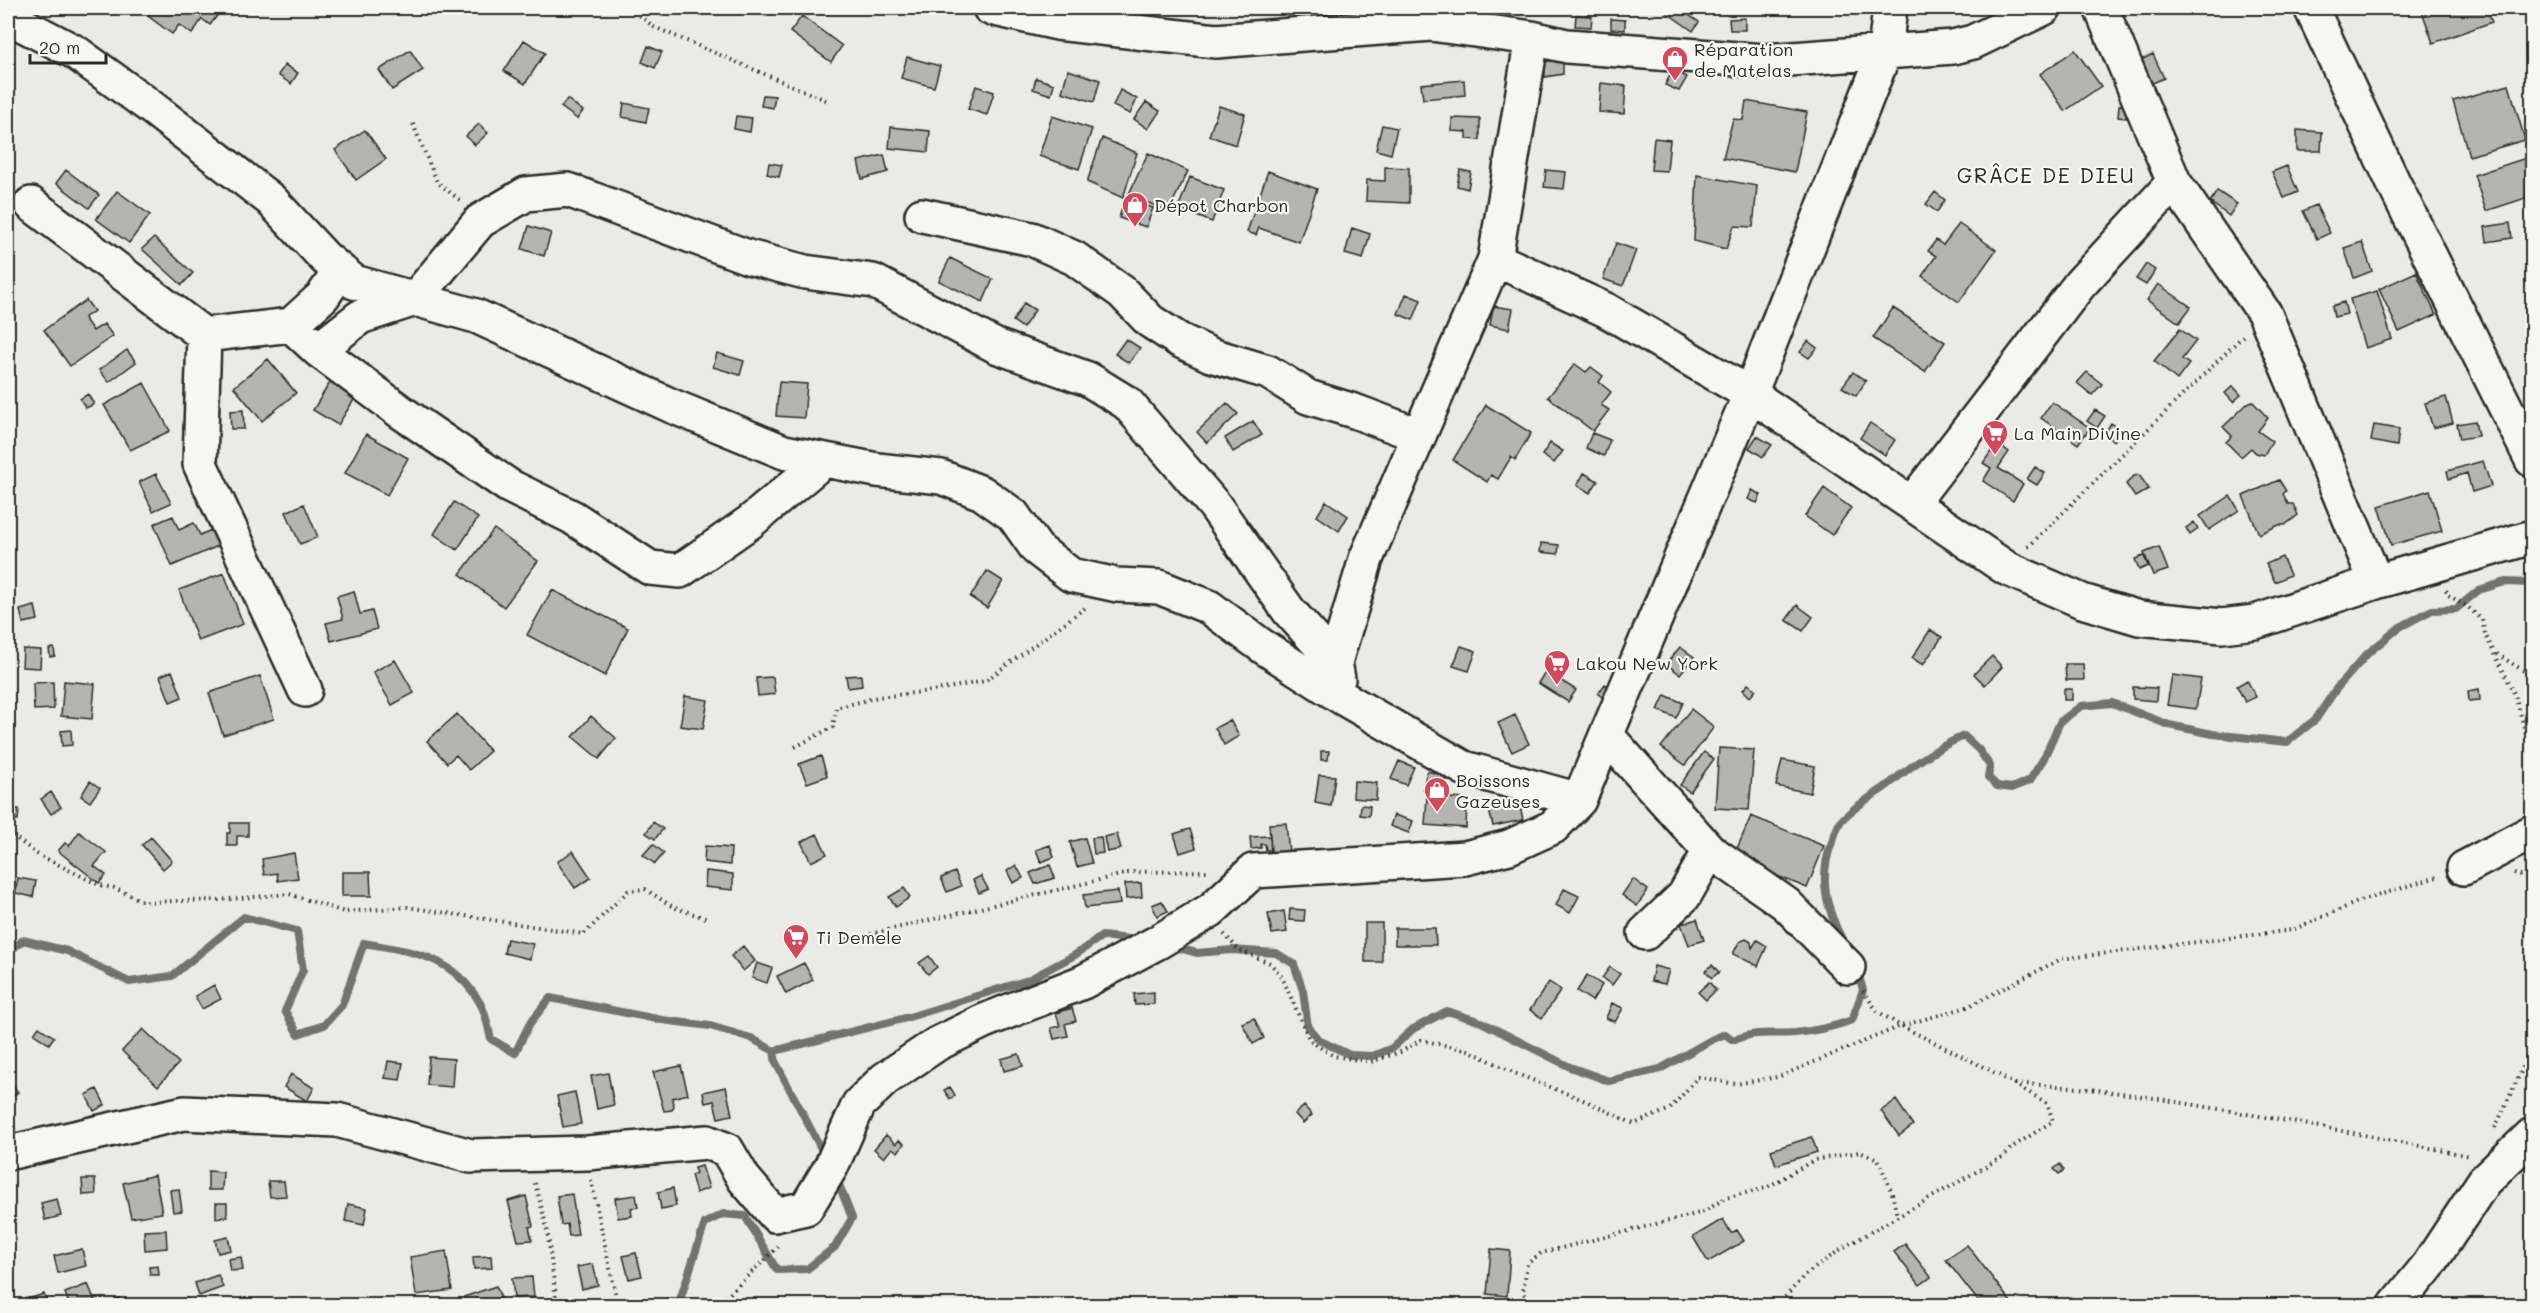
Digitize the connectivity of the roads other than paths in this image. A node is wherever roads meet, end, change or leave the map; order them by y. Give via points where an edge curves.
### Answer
1 (990, 8) edge
2 (1890, 8) edge
3 (2044, 8) edge
4 (2102, 8) edge
5 (2311, 8) edge
6 (8, 17) edge
7 (1532, 38) junction
8 (1885, 51) junction
9 (2174, 182) junction
10 (31, 204) dead end
11 (922, 215) dead end
12 (1495, 259) junction
13 (340, 271) junction
14 (416, 299) junction
15 (291, 325) junction
16 (204, 335) junction
17 (318, 350) junction
18 (1750, 394) junction
19 (1418, 435) junction
20 (824, 460) junction
21 (2532, 460) edge
22 (1912, 503) junction
23 (2532, 537) edge
24 (2376, 582) junction
25 (1335, 662) junction
26 (305, 690) dead end
27 (1343, 698) junction
28 (1608, 737) junction
29 (1579, 800) junction
30 (2532, 832) edge
31 (1710, 851) junction
32 (2464, 868) road end
33 (1645, 933) dead end
34 (1848, 967) road end
35 (2532, 1135) edge
36 (8, 1153) edge
37 (2395, 1305) edge

1 - 7 street via 1057,23 1216,41 1431,24
2 - 8 street
3 - 8 street via 1953,47
4 - 9 street
5 - 21 street
6 - 13 street via 75,52 147,104 271,200
7 - 8 street via 1567,46 1764,60
7 - 12 street
8 - 18 street
9 - 22 street via 2080,284
9 - 24 street via 2265,314
10 - 16 street
11 - 19 street via 1032,239 1074,258 1179,340 1211,355 1268,372 1308,397
12 - 18 street via 1606,310
12 - 19 street
13 - 14 street via 354,282
13 - 15 street via 323,296
14 - 17 street via 360,317
14 - 20 street via 476,316 672,406 784,452
14 - 25 street via 480,221 526,194 568,190 748,257 805,272 873,281 996,346 1088,379 1127,402 1215,506 1289,611
15 - 16 street
15 - 17 street
16 - 26 street via 200,464
17 - 20 street via 509,486 572,518 650,568 680,571 750,522
18 - 22 street
18 - 28 street
19 - 25 street via 1365,559
20 - 27 street via 941,477 982,493 1013,515 1037,549 1071,575 1117,585 1159,587 1209,607
22 - 24 street via 2006,568 2082,601 2139,618 2222,626 2255,622
23 - 24 street
25 - 27 street
27 - 29 street via 1464,768
28 - 29 street
28 - 31 street
29 - 36 street via 1553,827 1509,847 1465,858 1253,871 1211,910 1158,942 1083,982 937,1044 885,1079 859,1104 831,1167 806,1208 775,1215 744,1179 726,1150 707,1142 587,1153 471,1156 337,1120 184,1113
30 - 32 street
31 - 33 street via 1684,896
31 - 34 street via 1786,904
35 - 37 street via 2484,1181 2428,1266

